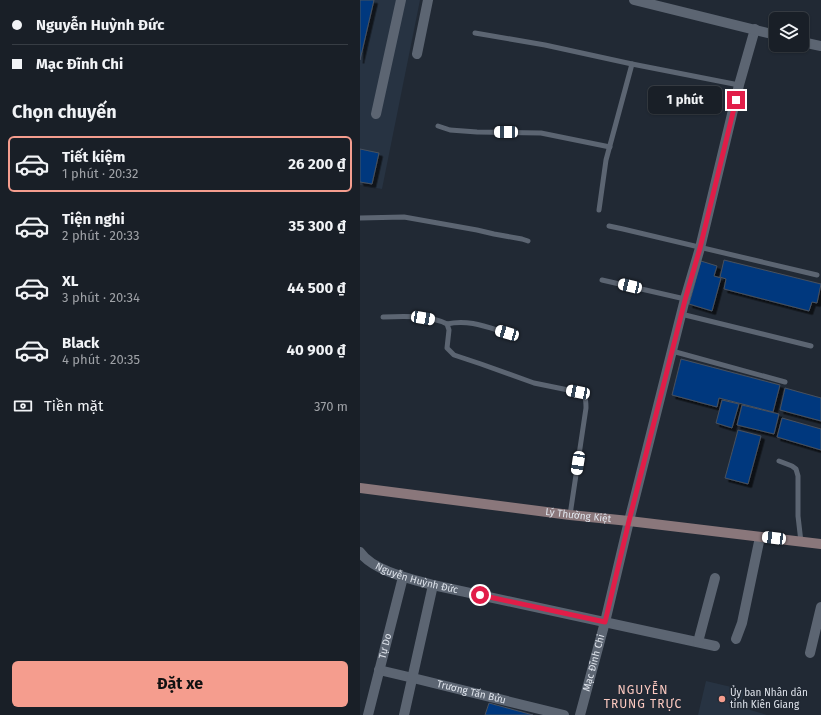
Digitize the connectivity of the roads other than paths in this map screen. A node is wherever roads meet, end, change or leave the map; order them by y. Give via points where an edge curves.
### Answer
1 (402, 0) edge
2 (428, 0) edge
3 (634, 0) edge
4 (754, 29) junction
5 (475, 33) dead end
6 (769, 33) edge
7 (809, 43) edge
8 (821, 46) edge
9 (416, 54) dead end
10 (632, 64) junction
11 (739, 85) junction
12 (376, 114) dead end
13 (438, 126) dead end
14 (610, 147) junction
15 (599, 210) dead end
16 (360, 218) edge
17 (609, 226) dead end
18 (528, 241) dead end
19 (700, 248) junction
20 (817, 275) dead end
21 (602, 280) dead end
22 (685, 300) junction
23 (682, 314) junction
24 (383, 317) dead end
25 (447, 324) junction
26 (507, 333) dead end
27 (811, 346) dead end
28 (672, 351) junction
29 (785, 382) dead end
30 (779, 461) dead end
31 (360, 488) edge
32 (570, 515) junction
33 (629, 521) junction
34 (760, 537) junction
35 (801, 542) junction
36 (821, 544) edge
37 (361, 556) edge
38 (403, 577) junction
39 (715, 578) dead end
40 (433, 585) junction
41 (821, 607) edge
42 (605, 622) junction
43 (736, 639) dead end
44 (698, 642) junction
45 (714, 646) dead end
46 (810, 653) dead end
47 (379, 670) junction
48 (413, 678) junction
49 (368, 715) edge
50 (404, 715) edge
51 (564, 715) edge
52 (580, 715) edge

1 - 12 street
2 - 9 street
3 - 4 street
4 - 6 street
4 - 11 street, Mạc Đĩnh Chi
5 - 10 lane
7 - 8 street
10 - 11 lane
10 - 14 lane
11 - 19 street, Mạc Đĩnh Chi
13 - 14 lane via 450,130 477,132 541,133
14 - 15 lane
16 - 18 lane via 404,217
17 - 19 lane
19 - 20 lane
19 - 22 street, Mạc Đĩnh Chi
21 - 22 lane
22 - 23 street, Mạc Đĩnh Chi
23 - 27 lane
23 - 28 street, Mạc Đĩnh Chi
24 - 25 lane via 423,318
25 - 26 lane via 465,322
25 - 32 lane via 447,348 454,355 534,383 583,395 586,408
28 - 29 lane
28 - 33 street, Mạc Đĩnh Chi
30 - 35 lane via 796,469 798,476
31 - 32 main road, Lý Thường Kiệt
32 - 33 main road, Lý Thường Kiệt
33 - 34 main road, Lý Thường Kiệt
33 - 42 street, Mạc Đĩnh Chi
34 - 35 main road, Lý Thường Kiệt
34 - 43 street via 742,623
35 - 36 main road, Lý Thường Kiệt
37 - 38 street, Nguyễn Huỳnh Đức via 378,567
38 - 40 street, Nguyễn Huỳnh Đức
38 - 47 street, Tự Do
39 - 44 street
40 - 42 street, Nguyễn Huỳnh Đức
40 - 48 street
41 - 46 street
42 - 44 street, Nguyễn Huỳnh Đức
42 - 52 street, Mạc Đĩnh Chi
44 - 45 street, Nguyễn Huỳnh Đức
47 - 48 street, Trương Tấn Bửu
47 - 49 street, Tự Do
48 - 50 street
48 - 51 street, Trương Tấn Bửu

